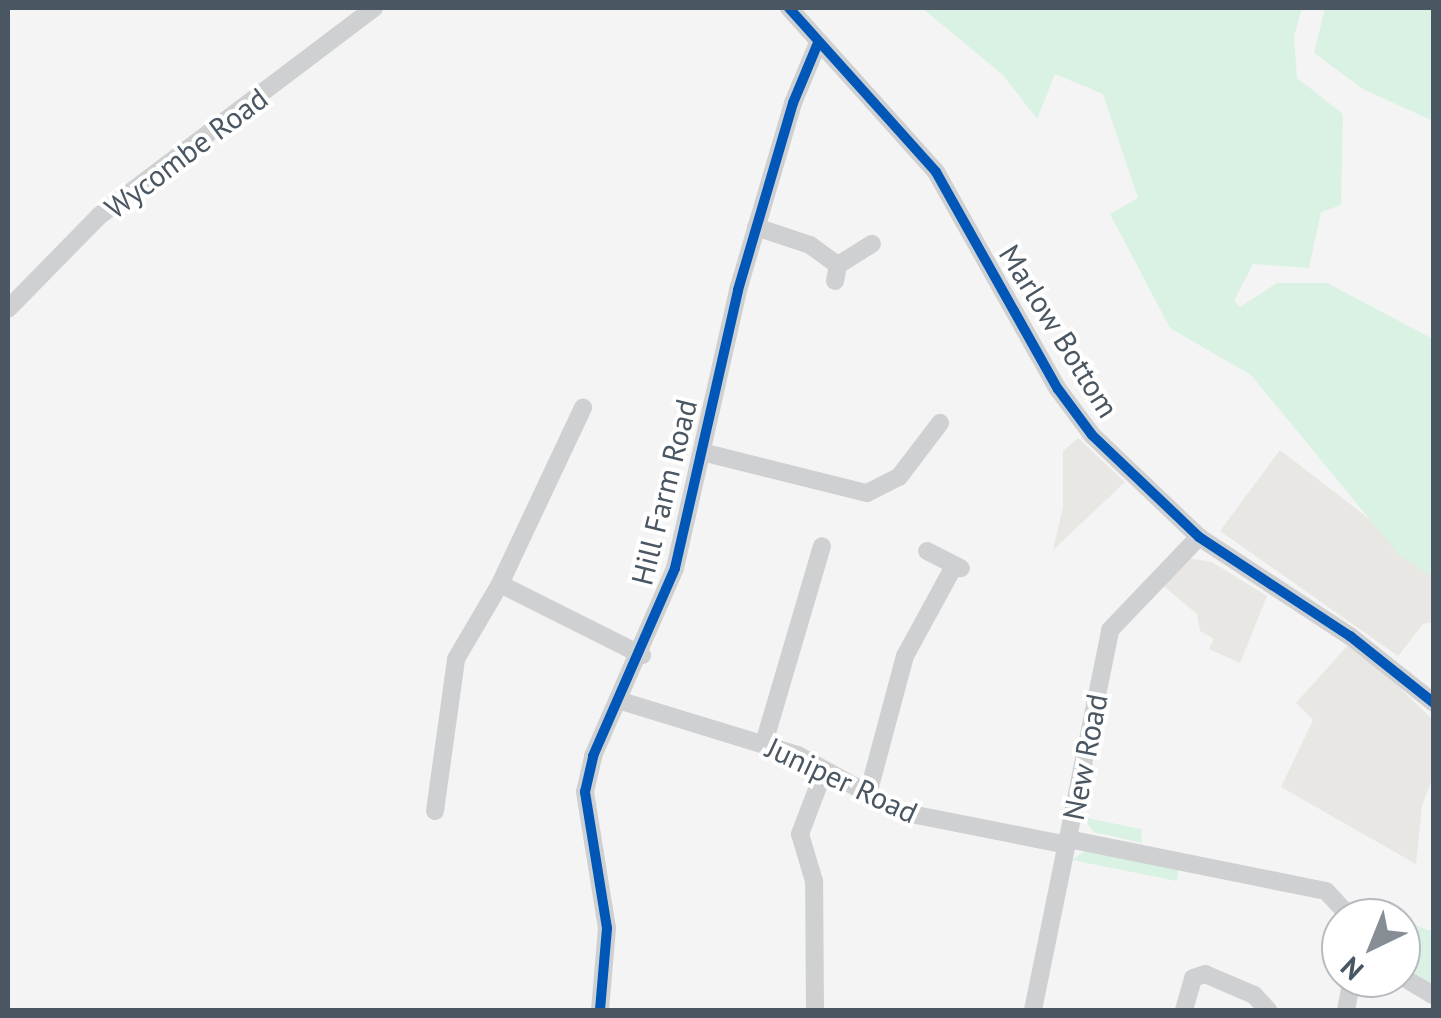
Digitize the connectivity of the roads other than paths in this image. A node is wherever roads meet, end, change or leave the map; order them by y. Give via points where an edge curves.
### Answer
1 (374, 8) edge
2 (789, 8) edge
3 (818, 43) junction
4 (756, 227) junction
5 (872, 244) dead end
6 (8, 309) edge
7 (583, 417) dead end
8 (940, 423) dead end
9 (702, 452) junction
10 (1199, 537) junction
11 (822, 546) dead end
12 (927, 551) dead end
13 (500, 584) junction
14 (642, 655) junction
15 (621, 701) junction
16 (1434, 703) edge
17 (764, 742) junction
18 (824, 772) junction
19 (868, 794) junction
20 (438, 804) dead end
21 (1068, 842) junction
22 (1332, 898) edge
23 (600, 1010) edge
24 (815, 1010) edge
25 (1033, 1010) edge
26 (1184, 1010) edge
27 (1268, 1010) edge

1 - 6 street, Wycombe Road via 100,216
2 - 3 street, Marlow Bottom
3 - 4 street, Hill Farm Road
3 - 10 street, Marlow Bottom via 936,172 1080,422
4 - 5 street via 810,245 836,273
4 - 9 street, Hill Farm Road
7 - 13 street
8 - 9 street via 884,490 867,494
9 - 14 street, Hill Farm Road via 675,568
10 - 16 street, Marlow Bottom via 1350,636
10 - 21 street, New Road via 1110,630
11 - 17 street via 821,570
12 - 19 street via 957,567 906,656
13 - 14 street
13 - 20 street via 456,659
14 - 15 street, Hill Farm Road
15 - 17 street, Juniper Road
15 - 23 street, Hill Farm Road via 602,732 585,792 608,928
17 - 18 street, Juniper Road
18 - 19 street, Juniper Road
18 - 24 street via 800,834 814,881
19 - 21 street, Juniper Road via 930,820
21 - 22 street, Juniper Road via 1326,891
21 - 25 street, New Road
26 - 27 street via 1193,978 1205,974

